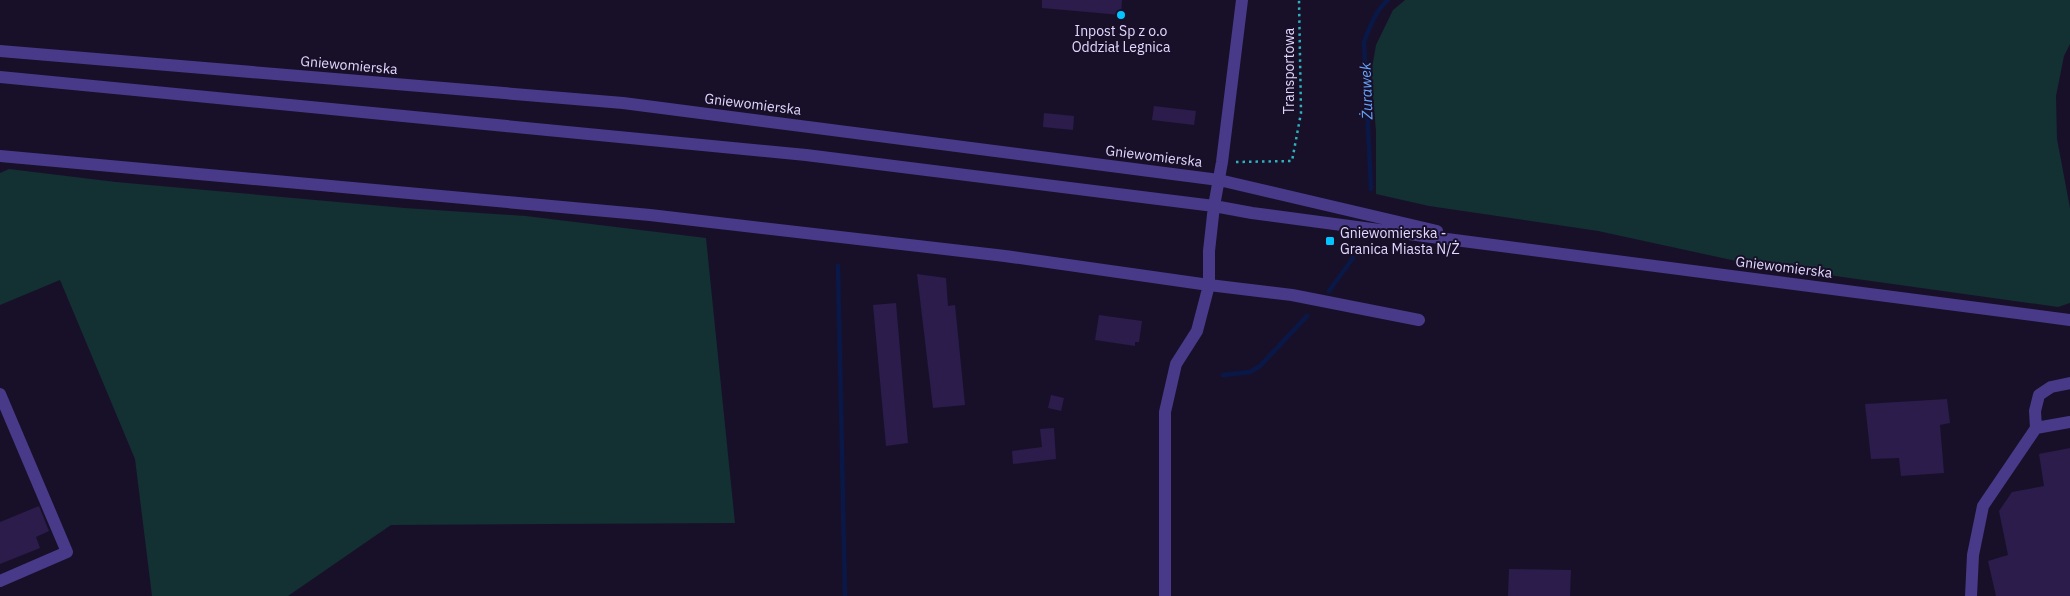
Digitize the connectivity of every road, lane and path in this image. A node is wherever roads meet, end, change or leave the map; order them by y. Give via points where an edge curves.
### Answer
1 (1242, 0) edge
2 (1299, 0) edge
3 (0, 51) edge
4 (0, 77) edge
5 (0, 156) edge
6 (1222, 162) junction
7 (1219, 180) junction
8 (1214, 206) junction
9 (1493, 244) junction
10 (1209, 286) junction
11 (1419, 320) dead end
12 (2070, 320) edge
13 (2070, 383) edge
14 (0, 394) edge
15 (2070, 422) edge
16 (2036, 428) junction
17 (0, 581) edge
18 (1165, 596) edge
19 (1971, 596) edge

1 - 6 street
2 - 6 path, Transportowa via 1301,113 1292,161
3 - 7 street, Gniewomierska via 622,102
4 - 8 street, Gniewomierska via 806,155
5 - 10 street via 650,215 1006,256
6 - 7 street
7 - 8 street
7 - 9 street, Gniewomierska
8 - 9 street, Gniewomierska
8 - 10 street
9 - 12 street, Gniewomierska
10 - 11 street via 1292,295
10 - 18 street via 1197,331 1176,364 1165,412
13 - 16 street via 2051,387 2040,395 2035,411
14 - 17 street via 67,552
15 - 16 street
16 - 19 street via 1983,506 1973,555

